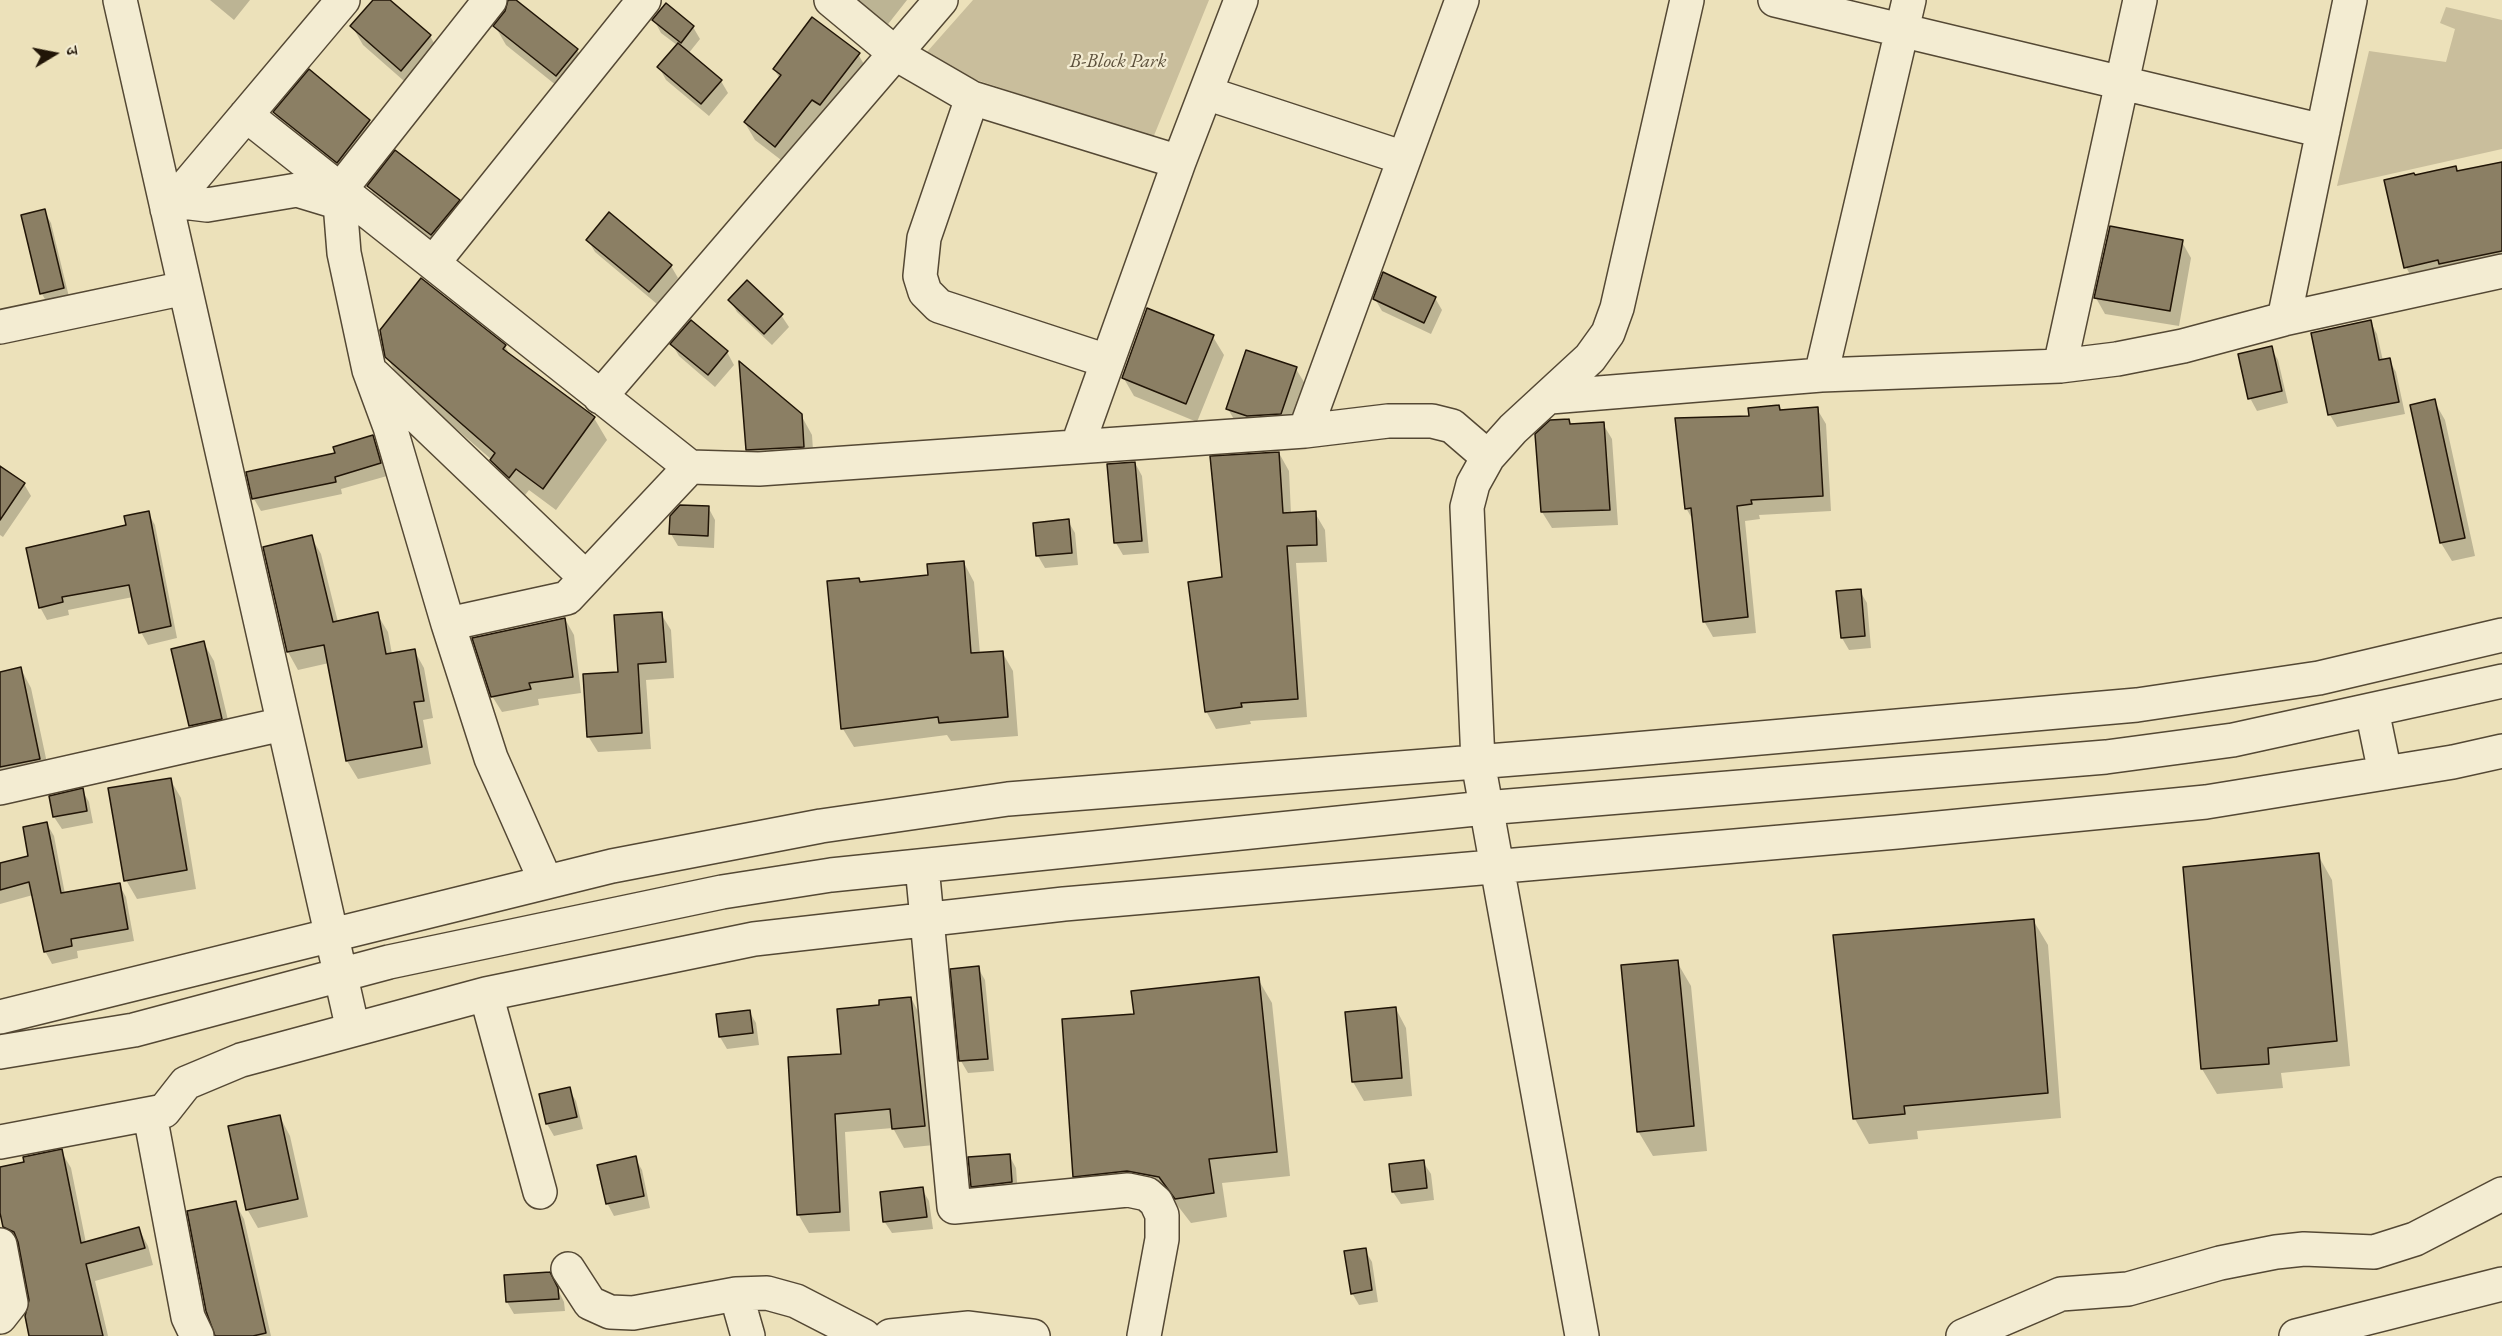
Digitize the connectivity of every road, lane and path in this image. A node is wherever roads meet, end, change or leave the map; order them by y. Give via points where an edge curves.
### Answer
1 (120, 0) edge
2 (343, 0) edge
3 (490, 0) edge
4 (644, 0) edge
5 (831, 0) edge
6 (940, 0) edge
7 (1241, 0) edge
8 (1462, 0) edge
9 (1687, 0) edge
10 (1775, 0) edge
11 (2140, 0) edge
12 (2350, 0) edge
13 (1906, 15) edge
14 (896, 54) junction
15 (2122, 83) junction
16 (1206, 93) junction
17 (972, 98) junction
18 (246, 115) junction
19 (2323, 131) junction
20 (1404, 158) junction
21 (1179, 162) junction
22 (340, 197) junction
23 (171, 205) junction
24 (432, 263) junction
25 (2502, 272) edge
26 (186, 288) junction
27 (2284, 319) junction
28 (0, 327) edge
29 (1107, 361) junction
30 (2060, 366) junction
31 (369, 370) junction
32 (1821, 375) junction
33 (600, 397) junction
34 (1550, 397) junction
35 (1305, 431) junction
36 (1077, 447) junction
37 (1488, 457) junction
38 (690, 467) junction
39 (585, 577) junction
40 (448, 624) junction
41 (2502, 635) edge
42 (2502, 681) edge
43 (2372, 710) junction
44 (283, 724) junction
45 (2502, 751) edge
46 (1478, 762) junction
47 (2385, 773) junction
48 (0, 788) edge
49 (1485, 808) junction
50 (922, 866) junction
51 (1495, 866) junction
52 (546, 882) junction
53 (928, 918) junction
54 (331, 936) junction
55 (340, 975) junction
56 (486, 994) junction
57 (0, 1017) edge
58 (353, 1030) junction
59 (0, 1052) edge
60 (150, 1114) junction
61 (0, 1142) edge
62 (540, 1192) dead end
63 (2502, 1194) edge
64 (0, 1245) edge
65 (568, 1269) dead end
66 (2502, 1284) edge
67 (736, 1294) junction
68 (0, 1317) edge
69 (197, 1336) edge
70 (748, 1336) edge
71 (864, 1336) edge
72 (890, 1336) edge
73 (1033, 1336) edge
74 (1144, 1336) edge
75 (1582, 1336) edge
76 (1963, 1336) edge
77 (2296, 1336) edge

1 - 23 street
2 - 18 street
3 - 22 street
4 - 24 street
5 - 14 street
6 - 14 street
7 - 16 street
8 - 20 street
9 - 34 street via 1617,308 1608,333 1590,358
10 - 13 street
11 - 15 street
12 - 19 street
13 - 15 street
13 - 32 street
14 - 17 street
14 - 33 street
15 - 19 street
15 - 30 street
16 - 20 street
16 - 21 street
17 - 21 street
17 - 29 street via 924,238 920,276 925,292 939,306
18 - 22 street
18 - 23 street
19 - 27 street
20 - 35 street
21 - 29 street
22 - 23 street via 297,190 207,206
22 - 24 street
22 - 31 street via 344,254
23 - 26 street
24 - 33 street
25 - 27 street
26 - 28 street
26 - 44 street
27 - 30 street via 2183,346
29 - 36 street
30 - 32 street
31 - 39 street
31 - 40 street via 390,427
32 - 34 street
33 - 38 street
34 - 37 street
35 - 36 street
35 - 37 street via 1388,421 1432,421 1452,426
36 - 38 street via 759,469
37 - 46 street via 1473,484 1467,507
38 - 39 street
39 - 40 street via 567,597
40 - 52 street via 491,758
41 - 46 street via 2319,678 2138,705
42 - 43 street
43 - 47 street
43 - 49 street via 2233,740 2106,757
44 - 48 street
44 - 54 street
45 - 47 street
46 - 49 street
46 - 52 street via 1008,799 821,826
47 - 51 street via 2206,802
49 - 50 street
49 - 51 street
50 - 53 street
50 - 55 street via 722,892
51 - 53 street
51 - 75 street
52 - 54 street
53 - 56 street via 754,939
53 - 74 street via 954,1207 1128,1190 1147,1194 1162,1215 1162,1239
54 - 55 street
54 - 57 street
55 - 58 street
55 - 59 street via 134,1030
56 - 58 street
56 - 62 street
58 - 60 street via 241,1060 186,1083 164,1111
60 - 61 street
60 - 69 street via 188,1317
63 - 76 street via 2415,1239 2374,1251 2276,1252 2128,1289 2061,1294
64 - 68 street via 11,1303
65 - 67 street via 590,1303 610,1312 633,1313
66 - 77 street
67 - 70 street
67 - 71 street via 767,1293 795,1301
72 - 73 street via 969,1328

